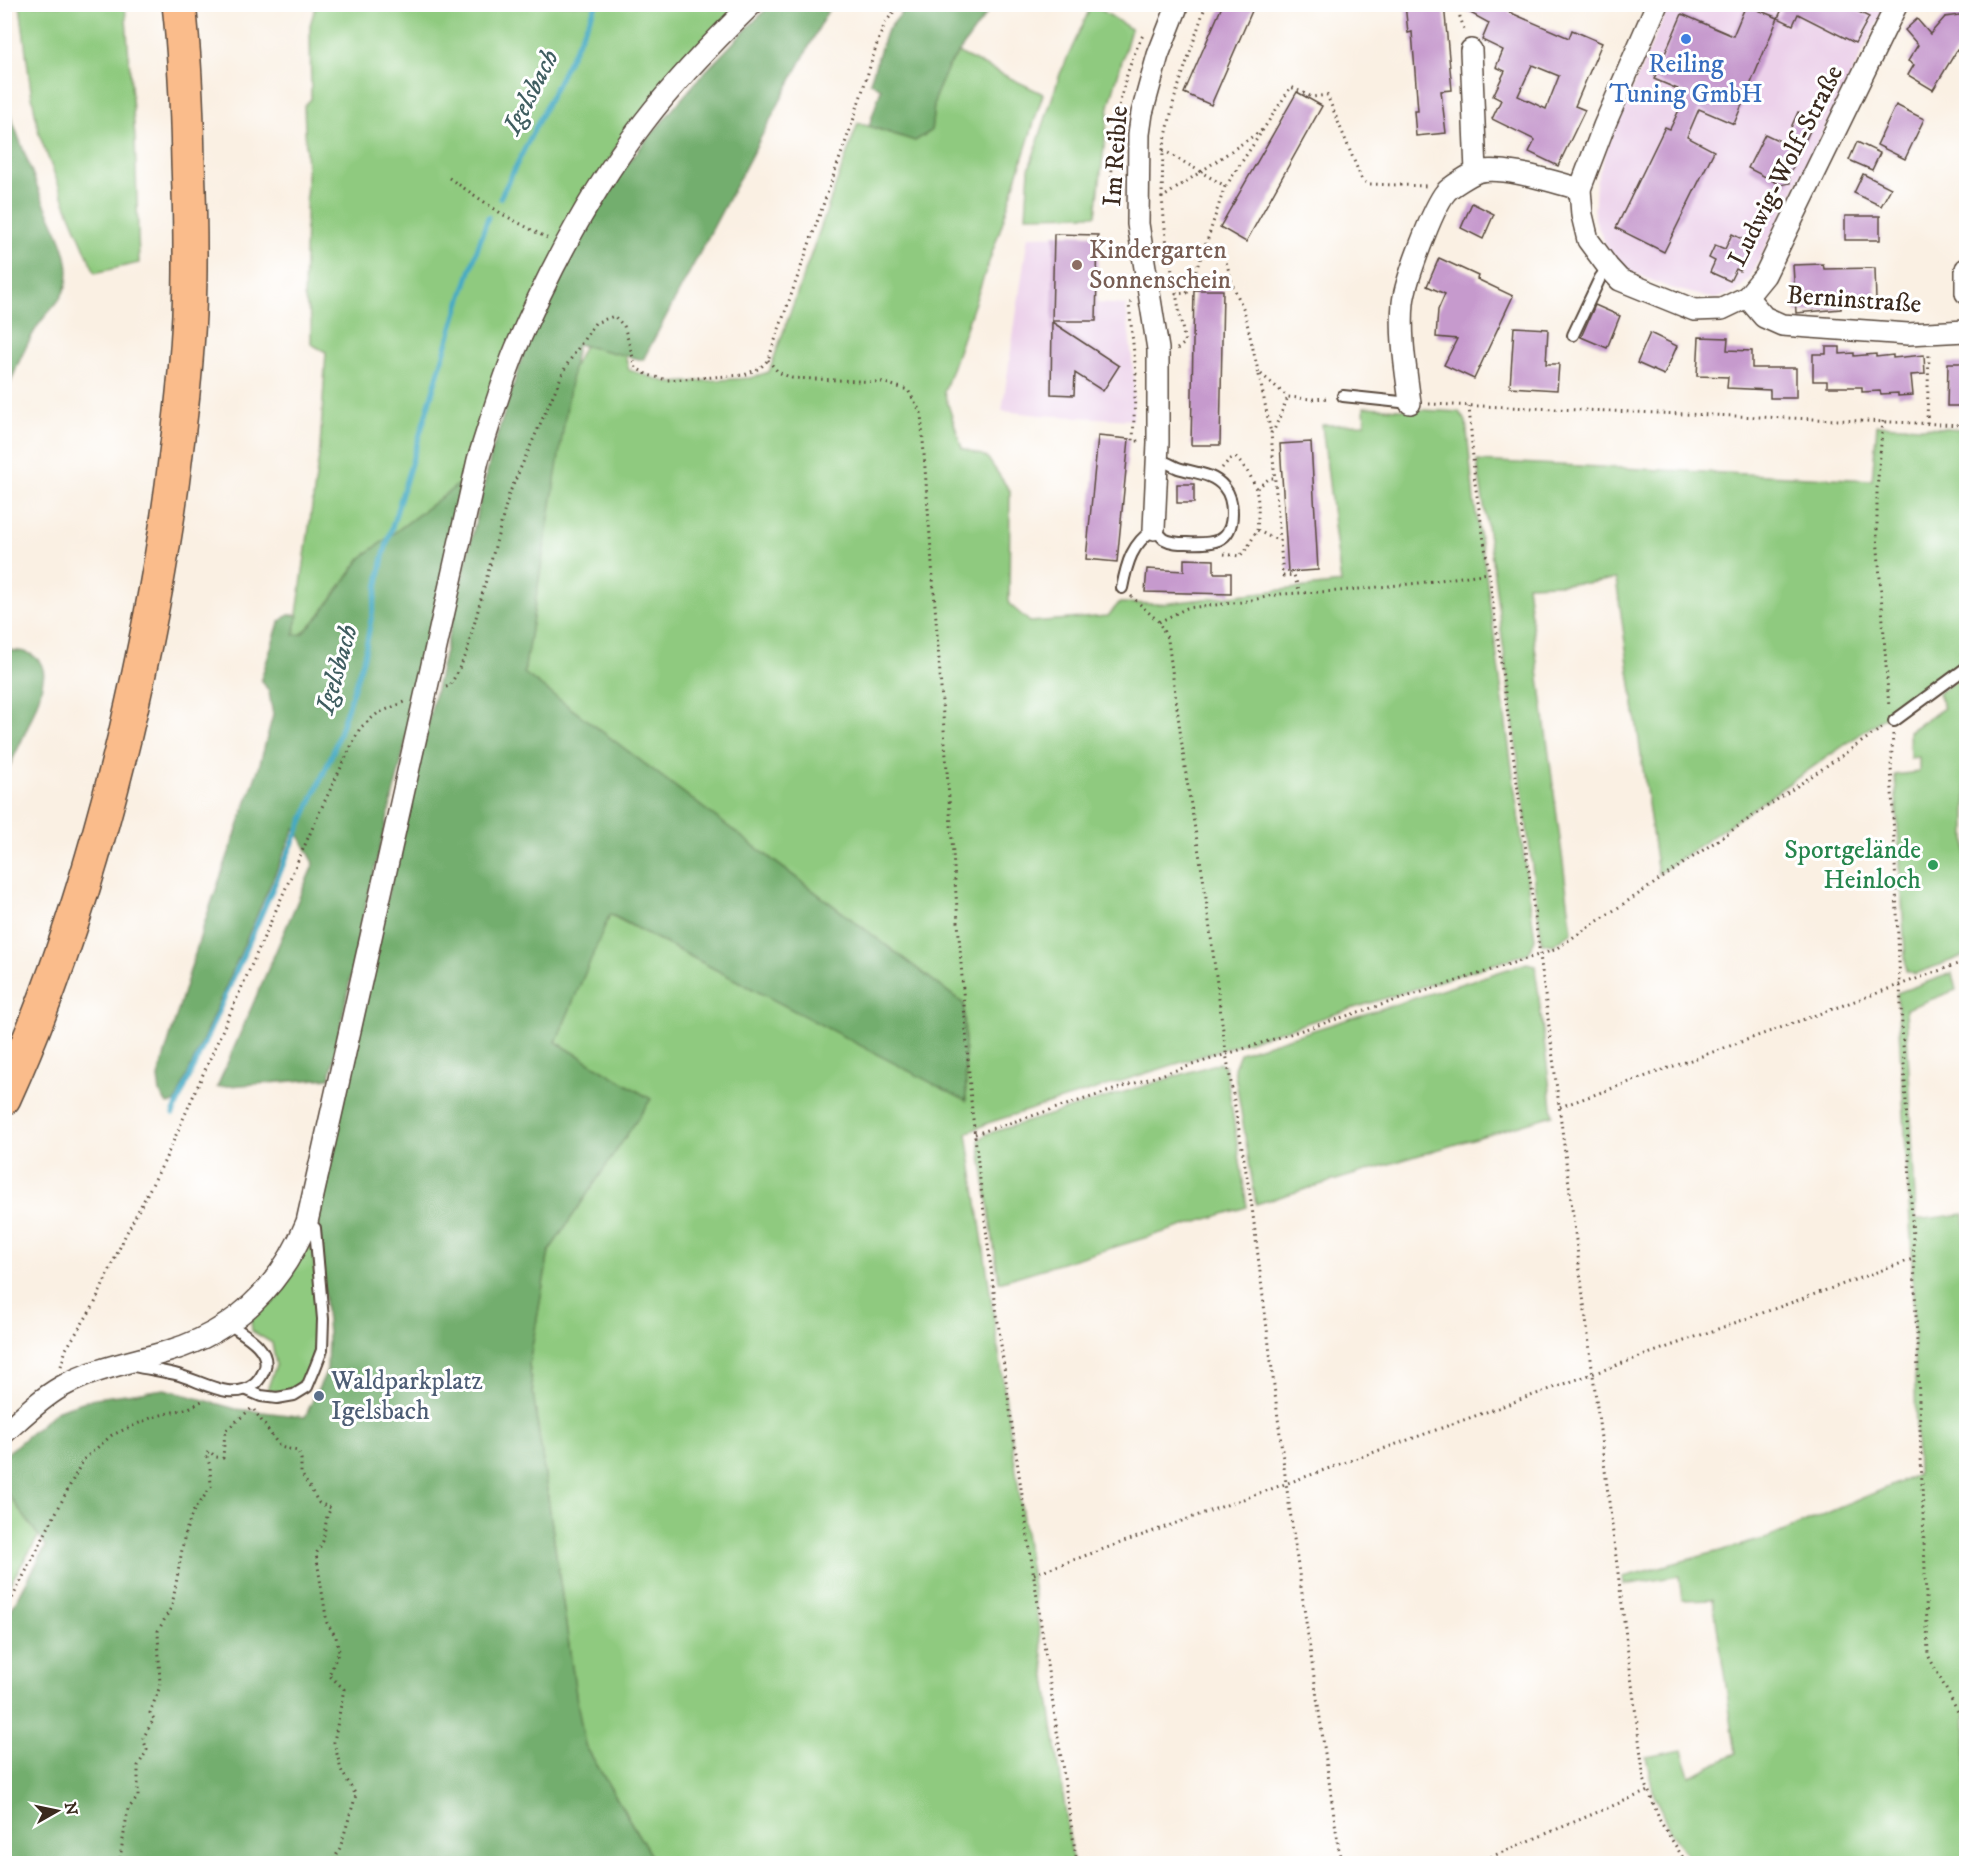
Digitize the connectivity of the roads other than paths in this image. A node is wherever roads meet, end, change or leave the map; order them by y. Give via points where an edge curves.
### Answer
1 (157, 4) edge
2 (179, 4) edge
3 (752, 4) edge
4 (1178, 4) edge
5 (1657, 4) edge
6 (1897, 4) edge
7 (1471, 50) road end
8 (1476, 172) junction
9 (1580, 189) junction
10 (1608, 267) junction
11 (1966, 269) edge
12 (1966, 293) edge
13 (1747, 297) junction
14 (1966, 331) edge
15 (1573, 334) dead end
16 (1343, 396) road end
17 (1410, 403) joint
18 (1157, 460) junction
19 (1154, 529) junction
20 (1122, 588) road end
21 (1966, 668) edge
22 (1894, 720) road end
23 (4, 1045) edge
24 (4, 1098) edge
25 (307, 1222) junction
26 (229, 1324) junction
27 (122, 1364) junction
28 (247, 1390) junction
29 (4, 1433) edge

1 - 23 highway via 165,110 168,312 149,503 130,617 94,773 74,846
2 - 24 highway via 190,216 189,313 168,518 143,660 97,842 47,993
3 - 25 street via 692,65 614,163 564,247 501,387 478,460
4 - 18 street, Im Reible via 1158,55 1139,134 1138,224 1158,349
5 - 9 street
6 - 13 street, Ludwig-Wolf-Straße via 1765,275
7 - 8 street
8 - 9 street via 1501,171
8 - 17 street via 1446,191 1417,255 1403,300 1402,343
9 - 10 street, Ludwig-Wolf-Straße via 1588,240
10 - 13 street, Ludwig-Wolf-Straße via 1620,280 1694,310 1722,309
10 - 15 lane
11 - 12 street
13 - 14 street, Berninstraße via 1764,317 1782,325 1908,334
16 - 17 lane
18 - 19 street, Im Reible
18 - 19 lane via 1204,474 1224,485 1230,496 1232,523 1218,541 1210,544 1173,542
19 - 20 lane via 1140,539 1126,568
21 - 22 lane
25 - 26 street via 282,1270 257,1300
25 - 28 lane via 315,1228 322,1350 306,1387 294,1395 277,1398
26 - 27 street via 200,1340
26 - 28 lane via 257,1344 264,1354 265,1367 259,1381
27 - 28 lane via 177,1374 233,1392
27 - 29 street via 60,1387

